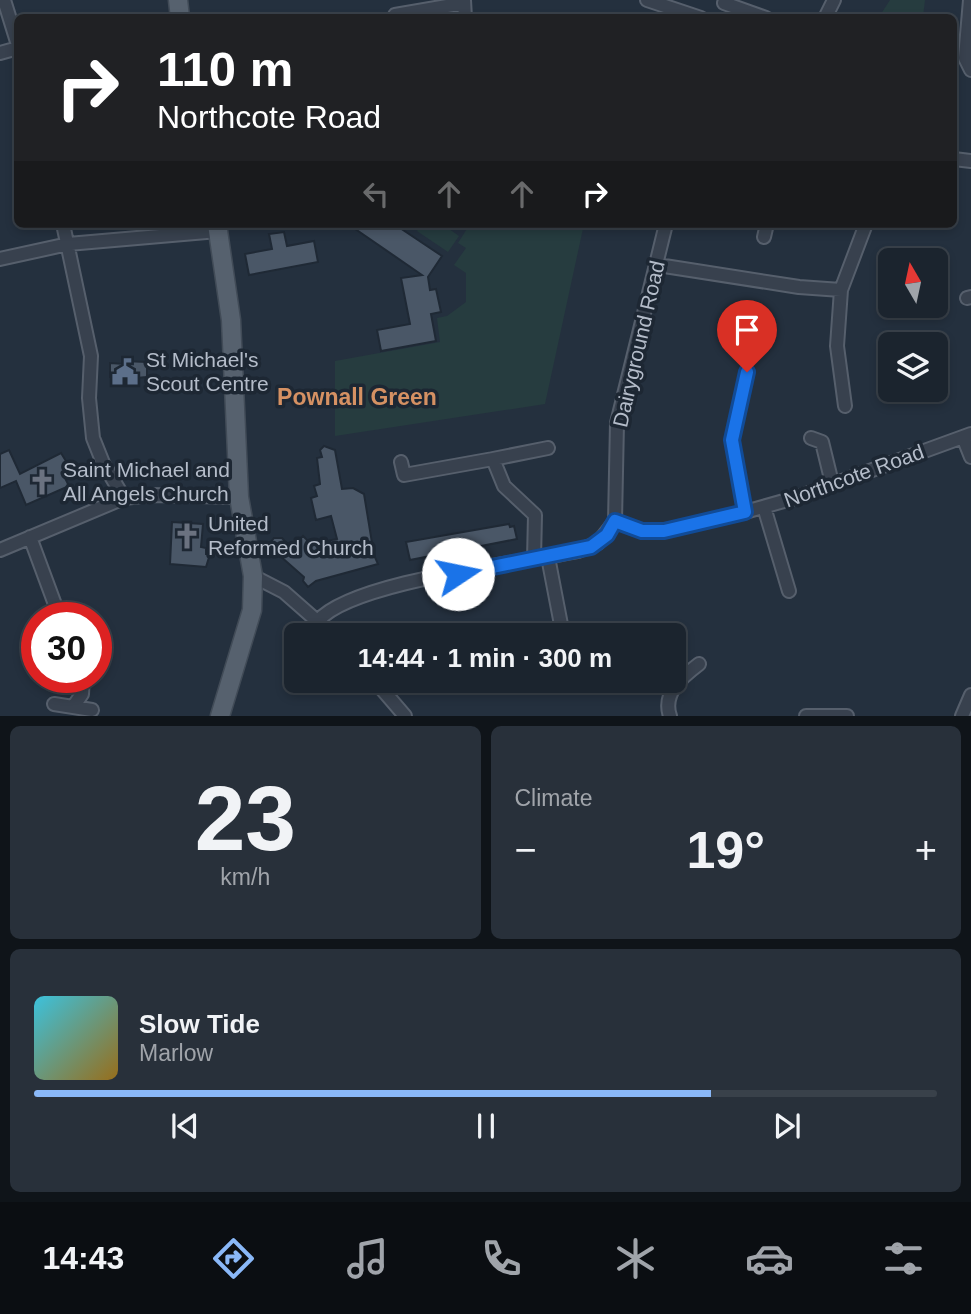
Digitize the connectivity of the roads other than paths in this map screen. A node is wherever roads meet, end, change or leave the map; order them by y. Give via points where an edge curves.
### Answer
1 (4, 0) edge
2 (647, 0) edge
3 (970, 0) edge
4 (464, 2) edge
5 (725, 2) edge
6 (400, 14) edge
7 (689, 14) edge
8 (756, 14) edge
9 (14, 34) edge
10 (971, 69) edge
11 (65, 228) edge
12 (217, 228) edge
13 (665, 228) edge
14 (865, 228) edge
15 (68, 244) junction
16 (0, 259) edge
17 (658, 265) junction
18 (842, 290) junction
19 (747, 372) dead end
20 (845, 405) dead end
21 (967, 436) edge
22 (811, 438) dead end
23 (548, 448) dead end
24 (971, 457) edge
25 (493, 459) junction
26 (401, 462) dead end
27 (832, 483) junction
28 (239, 497) junction
29 (124, 498) junction
30 (764, 507) junction
31 (745, 512) junction
32 (615, 521) junction
33 (30, 537) junction
34 (0, 550) edge
35 (548, 557) junction
36 (534, 559) junction
37 (253, 576) junction
38 (789, 591) dead end
39 (54, 602) edge
40 (318, 621) joint
41 (561, 623) edge
42 (699, 664) dead end
43 (82, 693) edge
44 (385, 693) edge
45 (971, 695) edge
46 (54, 704) dead end
47 (73, 707) junction
48 (92, 710) dead end
49 (220, 716) edge
50 (405, 716) edge
51 (670, 716) edge
52 (806, 716) edge
53 (847, 716) edge
54 (962, 716) edge

1 - 9 street
2 - 7 street
3 - 10 street via 965,58
4 - 6 street
5 - 8 street
11 - 15 street
12 - 15 street
12 - 28 main road via 231,320
13 - 17 street, Dairyground Road
14 - 18 street
15 - 16 street
15 - 29 street via 91,356 93,438
17 - 18 street
17 - 32 street, Dairyground Road via 617,423
18 - 20 street via 837,346
19 - 31 street via 732,440
21 - 24 street
21 - 27 street, Northcote Road
22 - 27 street via 822,442
23 - 25 street
25 - 26 street via 404,475
25 - 36 street via 504,486 535,515
27 - 30 street, Northcote Road
28 - 29 street
28 - 37 main road
29 - 33 street
30 - 31 street, Northcote Road
30 - 38 street
31 - 32 street, Northcote Road via 664,531 642,531
32 - 35 street via 598,543
33 - 34 street
33 - 39 street
35 - 36 street
35 - 41 street
36 - 40 street via 399,586 344,603
37 - 40 street via 284,592
37 - 49 main road via 252,610
42 - 51 street via 680,678 671,692
43 - 47 street
44 - 50 street
45 - 54 street
46 - 47 street
47 - 48 street
52 - 53 street

